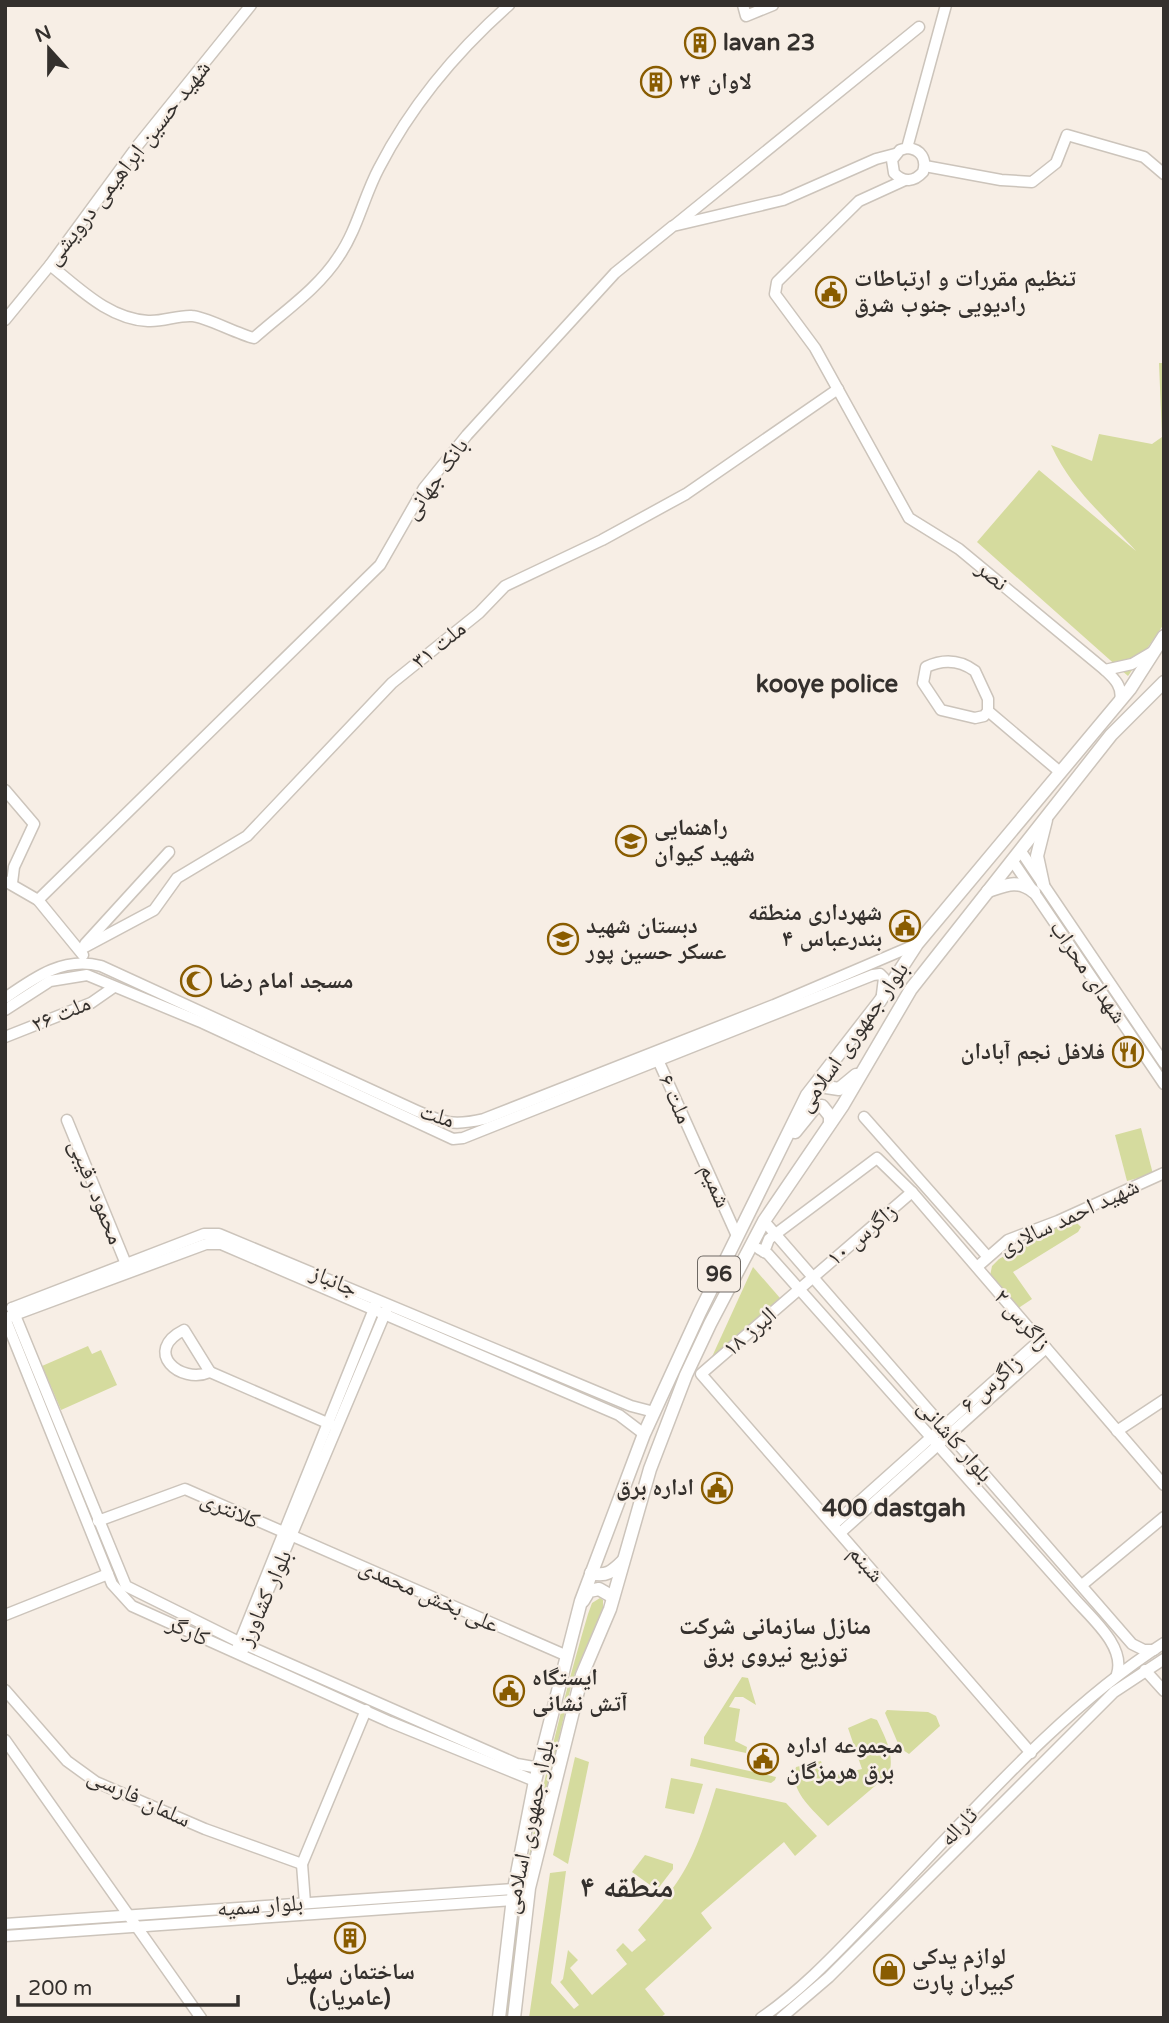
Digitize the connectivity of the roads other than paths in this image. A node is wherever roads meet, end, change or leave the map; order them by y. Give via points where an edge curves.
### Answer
1 (251, 5) edge
2 (509, 5) edge
3 (743, 5) edge
4 (773, 5) edge
5 (946, 5) edge
6 (919, 27) dead end
7 (907, 148) junction
8 (895, 154) junction
9 (925, 166) junction
10 (1164, 174) edge
11 (905, 180) junction
12 (673, 226) junction
13 (50, 265) junction
14 (5, 320) edge
15 (838, 389) junction
16 (1164, 636) edge
17 (1159, 652) edge
18 (1105, 670) junction
19 (1164, 682) edge
20 (1120, 701) junction
21 (986, 714) junction
22 (1058, 775) junction
23 (5, 790) edge
24 (1047, 815) junction
25 (169, 852) dead end
26 (1017, 860) junction
27 (9, 882) edge
28 (1038, 888) junction
29 (988, 891) junction
30 (38, 900) junction
31 (917, 944) junction
32 (81, 949) junction
33 (86, 962) junction
34 (871, 970) junction
35 (114, 987) junction
36 (147, 995) junction
37 (5, 998) edge
38 (880, 1001) junction
39 (5, 1010) edge
40 (5, 1037) edge
41 (870, 1059) junction
42 (658, 1060) junction
43 (1164, 1063) edge
44 (820, 1079) junction
45 (1164, 1084) edge
46 (414, 1116) junction
47 (864, 1117) dead end
48 (67, 1120) dead end
49 (830, 1122) junction
50 (693, 1137) joint
51 (770, 1169) junction
52 (1164, 1173) edge
53 (912, 1192) junction
54 (764, 1221) junction
55 (737, 1236) junction
56 (776, 1236) junction
57 (751, 1244) junction
58 (764, 1252) junction
59 (987, 1256) junction
60 (131, 1265) junction
61 (977, 1267) junction
62 (811, 1278) junction
63 (799, 1289) junction
64 (382, 1307) junction
65 (9, 1313) edge
66 (1043, 1344) junction
67 (210, 1371) junction
68 (701, 1374) junction
69 (686, 1375) junction
70 (1164, 1401) edge
71 (654, 1412) junction
72 (333, 1425) junction
73 (946, 1431) junction
74 (1117, 1431) junction
75 (644, 1434) junction
76 (936, 1441) junction
77 (1164, 1485) edge
78 (1164, 1517) edge
79 (98, 1521) junction
80 (836, 1529) junction
81 (287, 1535) junction
82 (624, 1560) junction
83 (109, 1567) junction
84 (591, 1573) junction
85 (1082, 1586) junction
86 (613, 1597) junction
87 (579, 1608) junction
88 (5, 1615) edge
89 (242, 1643) junction
90 (1132, 1644) junction
91 (1159, 1646) edge
92 (1118, 1652) junction
93 (239, 1655) junction
94 (565, 1655) junction
95 (1164, 1658) edge
96 (1145, 1670) junction
97 (1117, 1674) junction
98 (5, 1690) edge
99 (1164, 1691) edge
100 (366, 1710) junction
101 (392, 1717) junction
102 (5, 1740) edge
103 (1031, 1753) junction
104 (537, 1775) junction
105 (302, 1864) junction
106 (506, 1895) junction
107 (305, 1903) junction
108 (128, 1916) junction
109 (5, 1924) edge
110 (136, 1925) junction
111 (857, 1931) junction
112 (5, 1936) edge
113 (866, 1940) junction
114 (201, 2018) edge
115 (499, 2018) edge
116 (514, 2018) edge
117 (761, 2018) edge
118 (782, 2018) edge

1 - 13 street, شهید حسین ابراهیمی درویشی via 138,145
2 - 13 street via 445,71 407,120 378,169 341,254 324,276 254,338 194,316 149,321 121,316
3 - 4 street via 746,16
5 - 7 street
6 - 12 street
7 - 8 street
7 - 9 street via 920,152
8 - 11 street via 892,167
8 - 12 street, بانک جهانی via 783,200
9 - 10 street via 1032,182 1056,163 1067,135 1144,157
9 - 11 street via 918,177
11 - 15 street via 859,201 777,282 775,294 780,303 815,348
12 - 30 street, بانک جهانی via 615,273 467,435 424,488 380,565
13 - 14 street, شهید حسین ابراهیمی درویشی
15 - 18 street, نصر via 909,518 959,549
15 - 32 street, ملت ۳۱ via 686,494 505,586 479,613 392,683 247,836 177,878 154,910
16 - 17 main road
17 - 18 street
17 - 20 main road, بلوار جمهوری اسلامی / 96
18 - 20 street via 1118,682
19 - 24 main road, بلوار جمهوری اسلامی / 96 via 1111,736
20 - 22 main road, بلوار جمهوری اسلامی / 96
21 - 21 street via 988,699 975,671 956,662 926,667 923,683 941,710 975,718
21 - 22 street
22 - 31 main road, بلوار جمهوری اسلامی / 96
23 - 27 street via 34,824
24 - 26 main road, بلوار جمهوری اسلامی / 96
24 - 28 main road via 1037,856
25 - 32 street
26 - 28 street, شهدای محراب
26 - 28 street, شهدای محراب via 1027,861
26 - 29 main road, بلوار جمهوری اسلامی / 96
27 - 30 street
28 - 29 main road via 1014,883
28 - 43 street, شهدای محراب
28 - 45 street, شهدای محراب
29 - 41 main road, بلوار جمهوری اسلامی / 96 via 911,989
30 - 32 street
31 - 34 street, ملت
31 - 38 main road, بلوار جمهوری اسلامی / 96
32 - 33 street
33 - 36 street, ملت via 123,975
33 - 37 street via 46,970
34 - 38 street via 886,981
34 - 42 street, ملت
34 - 46 street, ملت via 484,1119 460,1125
35 - 36 street, ملت
35 - 39 street, ملت via 86,975 65,977 50,981
35 - 40 street, ملت ۲۶ via 91,1003
36 - 46 street, ملت
38 - 44 main road, بلوار جمهوری اسلامی / 96
41 - 44 main road via 839,1089 826,1087
41 - 49 main road, بلوار جمهوری اسلامی / 96
42 - 46 street, ملت via 463,1138 453,1139
42 - 50 street, ملت ۶
44 - 51 main road, بلوار جمهوری اسلامی / 96 via 807,1095
47 - 59 street
48 - 60 street, محمود رقیبی
49 - 51 main road via 822,1106 811,1110
49 - 54 main road, بلوار جمهوری اسلامی / 96
50 - 55 street, شمیم
51 - 55 main road, بلوار جمهوری اسلامی / 96
52 - 59 street, شهید احمد سالاری via 1008,1240
53 - 56 street, زاگرس ۲ via 877,1158
53 - 61 street, زاگرس ۲
53 - 62 street, زاگرس ۱۰
54 - 56 street, بلوار کاشانی
54 - 57 main road, بلوار جمهوری اسلامی / 96
55 - 71 main road, بلوار جمهوری اسلامی / 96
56 - 58 street via 766,1241
56 - 62 street, بلوار کاشانی
57 - 58 street, بلوار کاشانی
57 - 69 main road, بلوار جمهوری اسلامی / 96
58 - 63 street, بلوار کاشانی
59 - 61 street, شهید احمد سالاری
60 - 64 street, جانباز via 204,1234 219,1234
60 - 65 street, جانباز
61 - 66 street, زاگرس ۲
62 - 63 street, زاگرس ۱۰
62 - 73 street, بلوار کاشانی
63 - 68 street, البرز ۱۸
63 - 76 street, بلوار کاشانی
64 - 71 street, جانباز
64 - 72 street, بلوار کشاورز
64 - 75 street, جانباز via 619,1415
65 - 79 street, کارگر
65 - 83 street, کارگر
66 - 73 street, زاگرس ۶
66 - 74 street, زاگرس ۲
67 - 67 street via 184,1330 169,1338 165,1354 172,1366 200,1374
67 - 72 street
68 - 69 main road
68 - 80 street, شبنم
69 - 82 main road, بلوار جمهوری اسلامی / 96 via 650,1469
70 - 74 street
71 - 75 main road, بلوار جمهوری اسلامی / 96
72 - 81 street, بلوار کشاورز
73 - 76 street, زاگرس ۶
73 - 85 street, بلوار کاشانی
74 - 77 street, زاگرس ۲
75 - 84 main road, بلوار جمهوری اسلامی / 96
76 - 80 street, زاگرس ۶
76 - 92 street, بلوار کاشانی
78 - 85 street
79 - 81 street, کلانتری via 185,1489
79 - 83 street, کارگر
80 - 103 street, شبنم
81 - 89 street, بلوار کشاورز
81 - 94 street, علی بخش محمدی
82 - 84 main road via 602,1576
82 - 86 main road, بلوار جمهوری اسلامی / 96
83 - 88 street
83 - 89 street, کارگر via 126,1586
83 - 93 street, کارگر via 117,1590 132,1606
84 - 87 main road, بلوار جمهوری اسلامی / 96
85 - 90 street, بلوار کاشانی
86 - 87 main road via 598,1589 589,1591
86 - 116 main road, بلوار جمهوری اسلامی / 96 via 582,1675 552,1789 529,1888
87 - 94 main road, بلوار جمهوری اسلامی / 96
89 - 93 street, بلوار کشاورز
89 - 101 street, کارگر
90 - 91 street via 1144,1650
90 - 92 street
91 - 97 street, ثاراله
92 - 97 street
93 - 100 street, کارگر
94 - 104 main road, بلوار جمهوری اسلامی / 96
95 - 96 street, ثاراله
96 - 99 street
96 - 113 street, ثاراله via 1114,1692
97 - 103 street, ثاراله
98 - 105 street, سلمان فارسی via 67,1761 96,1782
100 - 101 street, کارگر
100 - 105 street
101 - 104 street, کارگر
102 - 108 street
103 - 111 street, ثاراله
104 - 106 main road, بلوار جمهوری اسلامی / 96
105 - 107 street
106 - 107 street, بلوار سمیه
106 - 110 street, بلوار سمیه
106 - 115 main road, بلوار جمهوری اسلامی / 96
107 - 108 street, بلوار سمیه
108 - 109 street, بلوار سمیه
108 - 110 street
110 - 112 street, بلوار سمیه
110 - 114 street
111 - 113 street
111 - 117 street, ثاراله
113 - 118 street, ثاراله

